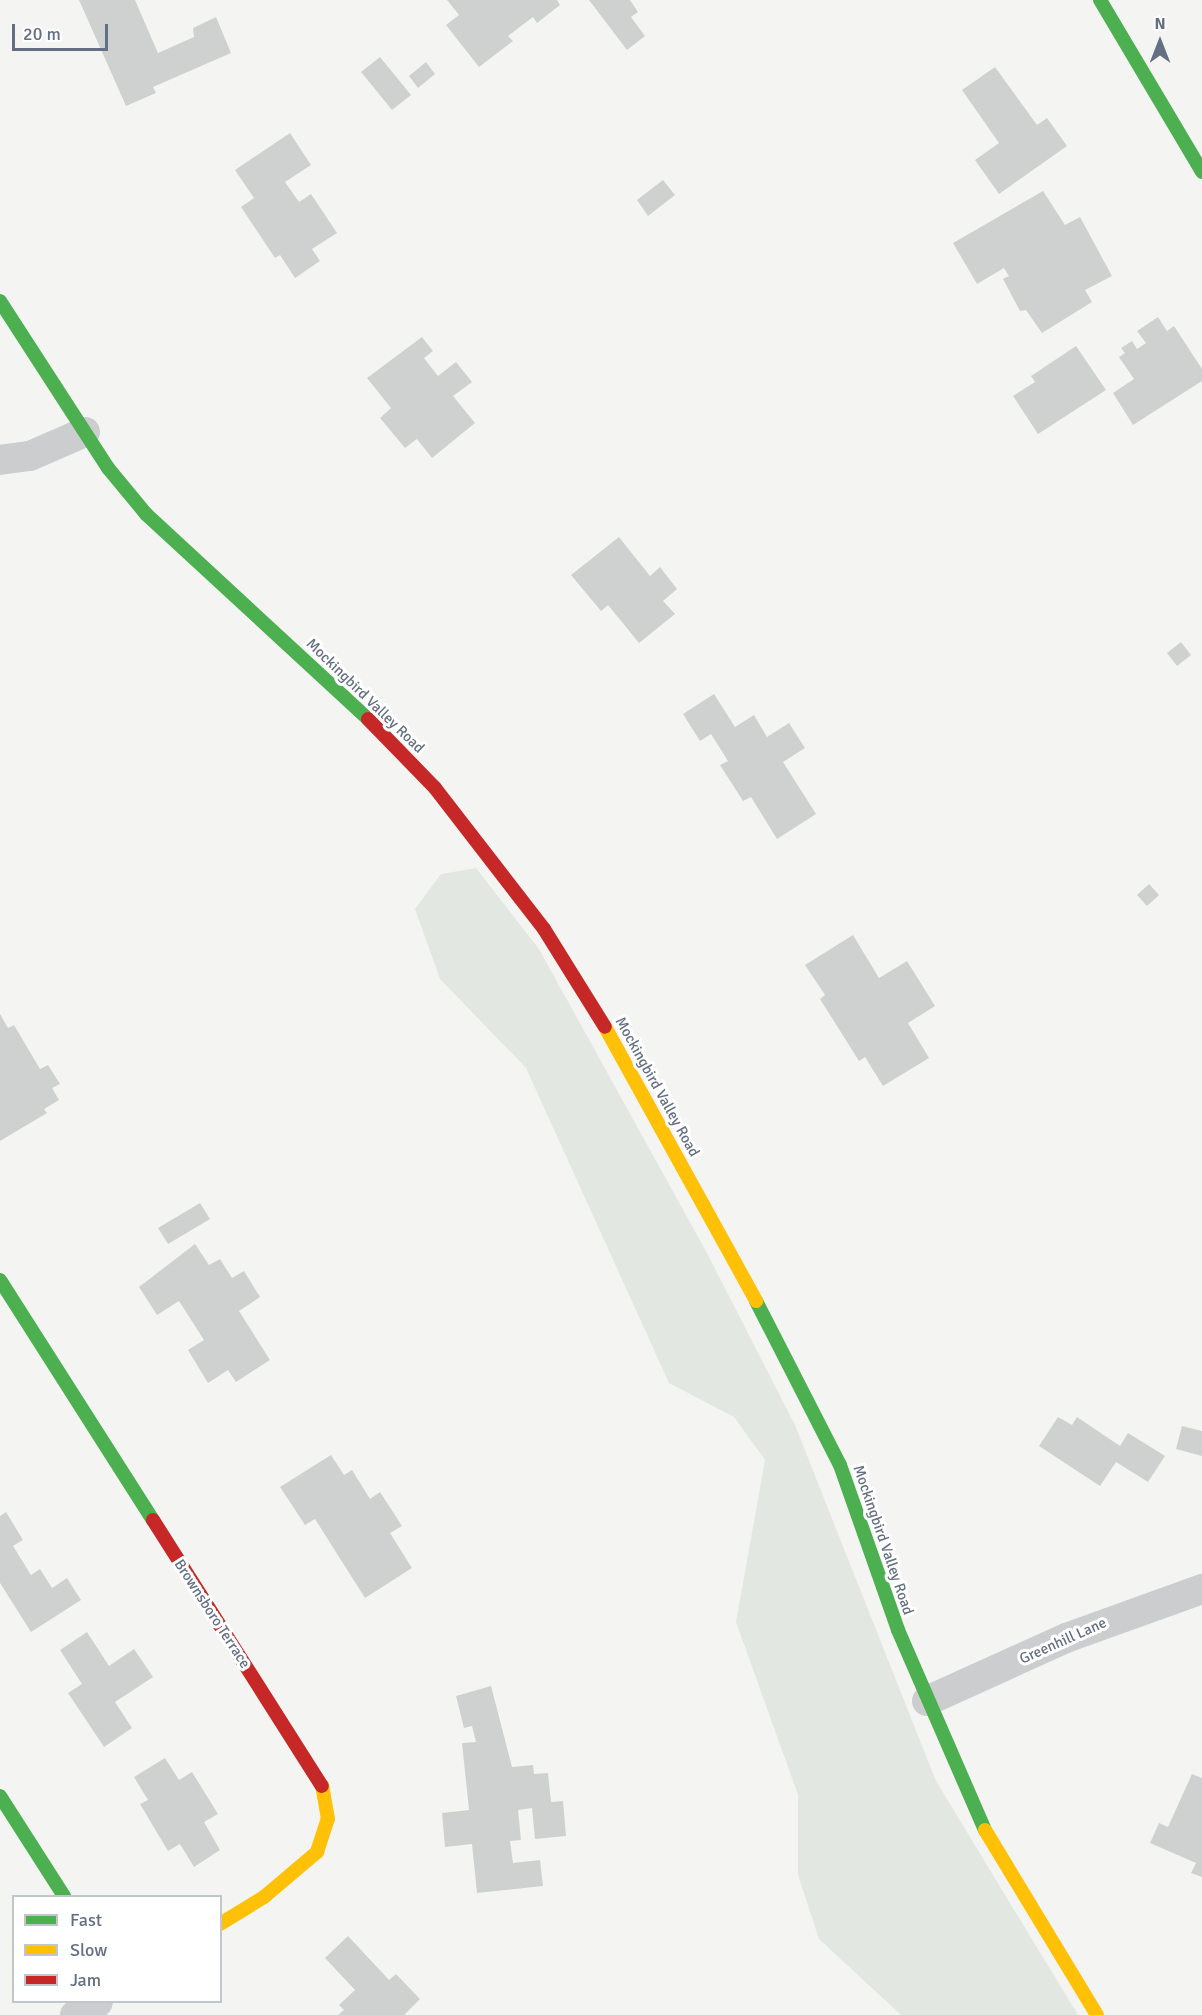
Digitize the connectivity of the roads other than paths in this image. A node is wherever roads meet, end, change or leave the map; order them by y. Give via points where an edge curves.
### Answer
1 (1100, 0) edge
2 (1202, 172) edge
3 (0, 301) edge
4 (85, 432) junction
5 (0, 460) edge
6 (0, 1280) edge
7 (1202, 1589) edge
8 (927, 1701) junction
9 (0, 1796) edge
10 (63, 1895) edge
11 (222, 1923) edge
12 (95, 2003) edge
13 (75, 2015) edge
14 (1097, 2015) edge

1 - 2 street
3 - 4 street, Mockingbird Valley Road
4 - 5 street via 30,456
4 - 8 street, Mockingbird Valley Road via 108,468 174,544 350,701 435,788 544,929 591,1001 789,1360 862,1519
6 - 11 street, Brownsboro Terrace via 321,1782 328,1819 317,1852 264,1897
7 - 8 street, Greenhill Lane via 1098,1625
8 - 14 street, Mockingbird Valley Road via 973,1810
9 - 10 street
12 - 13 street

